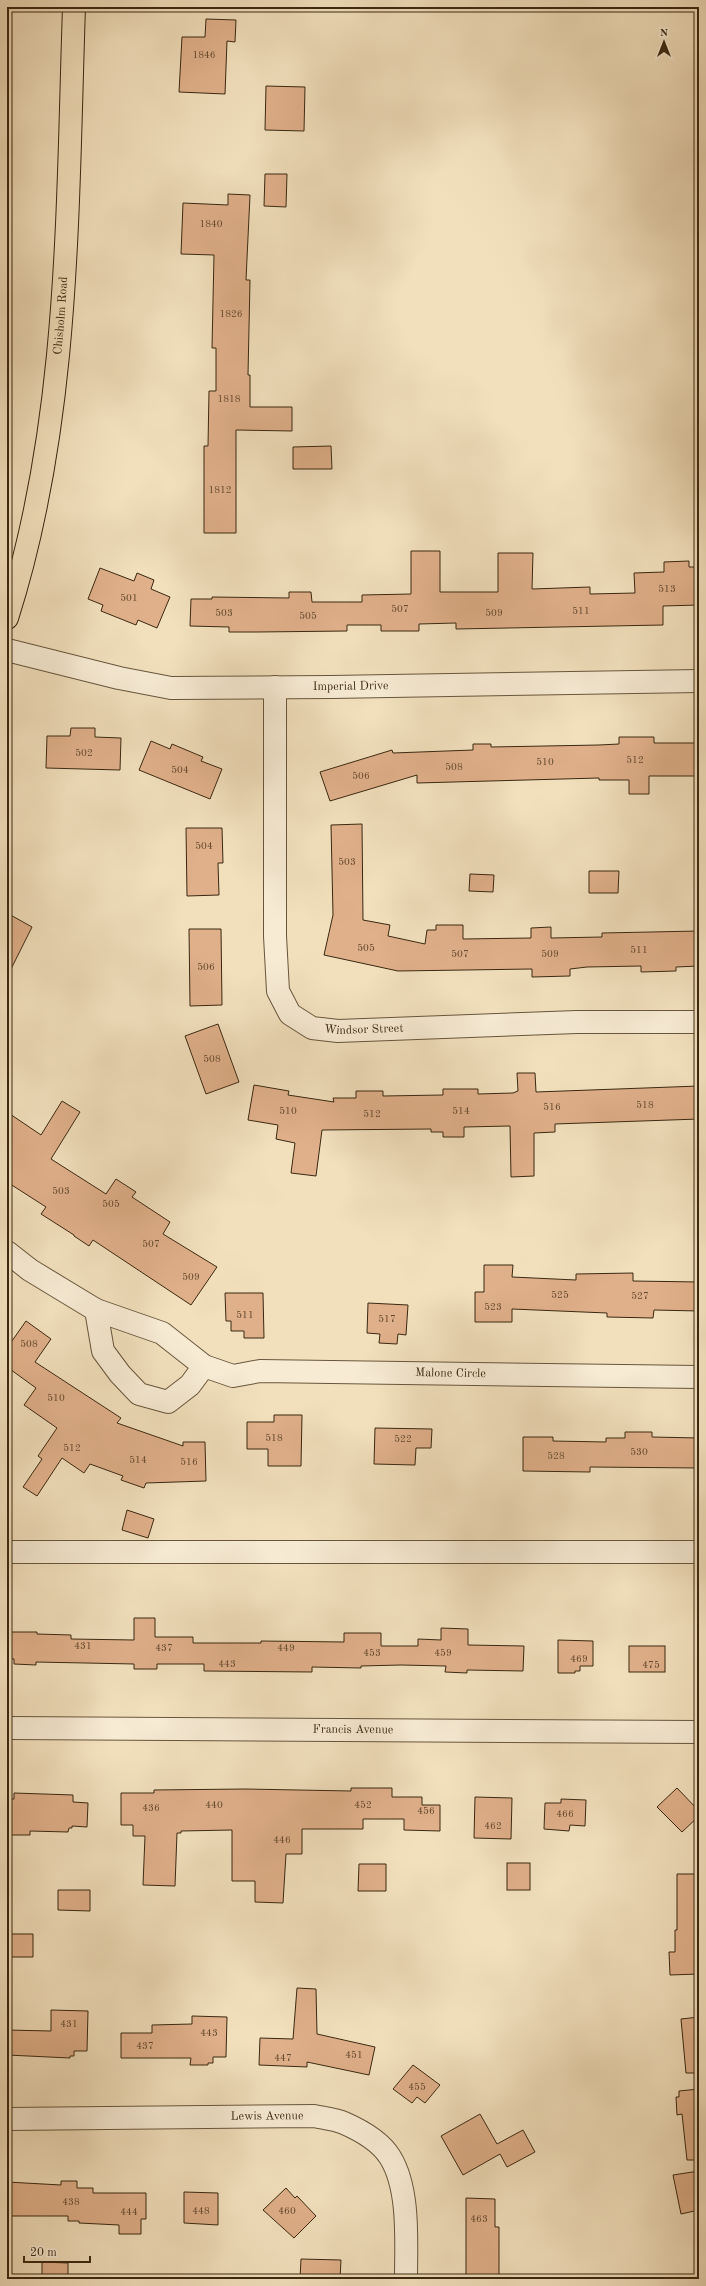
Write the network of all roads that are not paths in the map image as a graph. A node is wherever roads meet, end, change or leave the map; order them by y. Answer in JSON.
{"nodes":[{"id":1,"x":74,"y":7,"type":"edge"},
{"id":2,"x":7,"y":618,"type":"edge"},
{"id":3,"x":7,"y":650,"type":"edge"},
{"id":4,"x":699,"y":681,"type":"edge"},
{"id":5,"x":275,"y":687,"type":"junction"},
{"id":6,"x":699,"y":1022,"type":"edge"},
{"id":7,"x":7,"y":1252,"type":"edge"},
{"id":8,"x":96,"y":1310,"type":"junction"},
{"id":9,"x":204,"y":1366,"type":"junction"},
{"id":10,"x":699,"y":1377,"type":"edge"},
{"id":11,"x":7,"y":1552,"type":"edge"},
{"id":12,"x":699,"y":1552,"type":"edge"},
{"id":13,"x":7,"y":1728,"type":"edge"},
{"id":14,"x":699,"y":1732,"type":"edge"},
{"id":15,"x":7,"y":2119,"type":"edge"},
{"id":16,"x":406,"y":2279,"type":"edge"}],
"edges":[{"from":1,"to":2,"type":"main road","name":"Chisholm Road"},
{"from":3,"to":5,"type":"street","name":"Imperial Drive"},
{"from":4,"to":5,"type":"street","name":"Imperial Drive"},
{"from":5,"to":6,"type":"street","name":"Windsor Street"},
{"from":7,"to":8,"type":"street","name":"Malone Circle"},
{"from":8,"to":9,"type":"street","name":"Malone Circle"},
{"from":8,"to":9,"type":"street"},
{"from":9,"to":10,"type":"street","name":"Malone Circle"},
{"from":11,"to":12,"type":"street"},
{"from":13,"to":14,"type":"street","name":"Francis Avenue"},
{"from":15,"to":16,"type":"street","name":"Lewis Avenue"}]}
